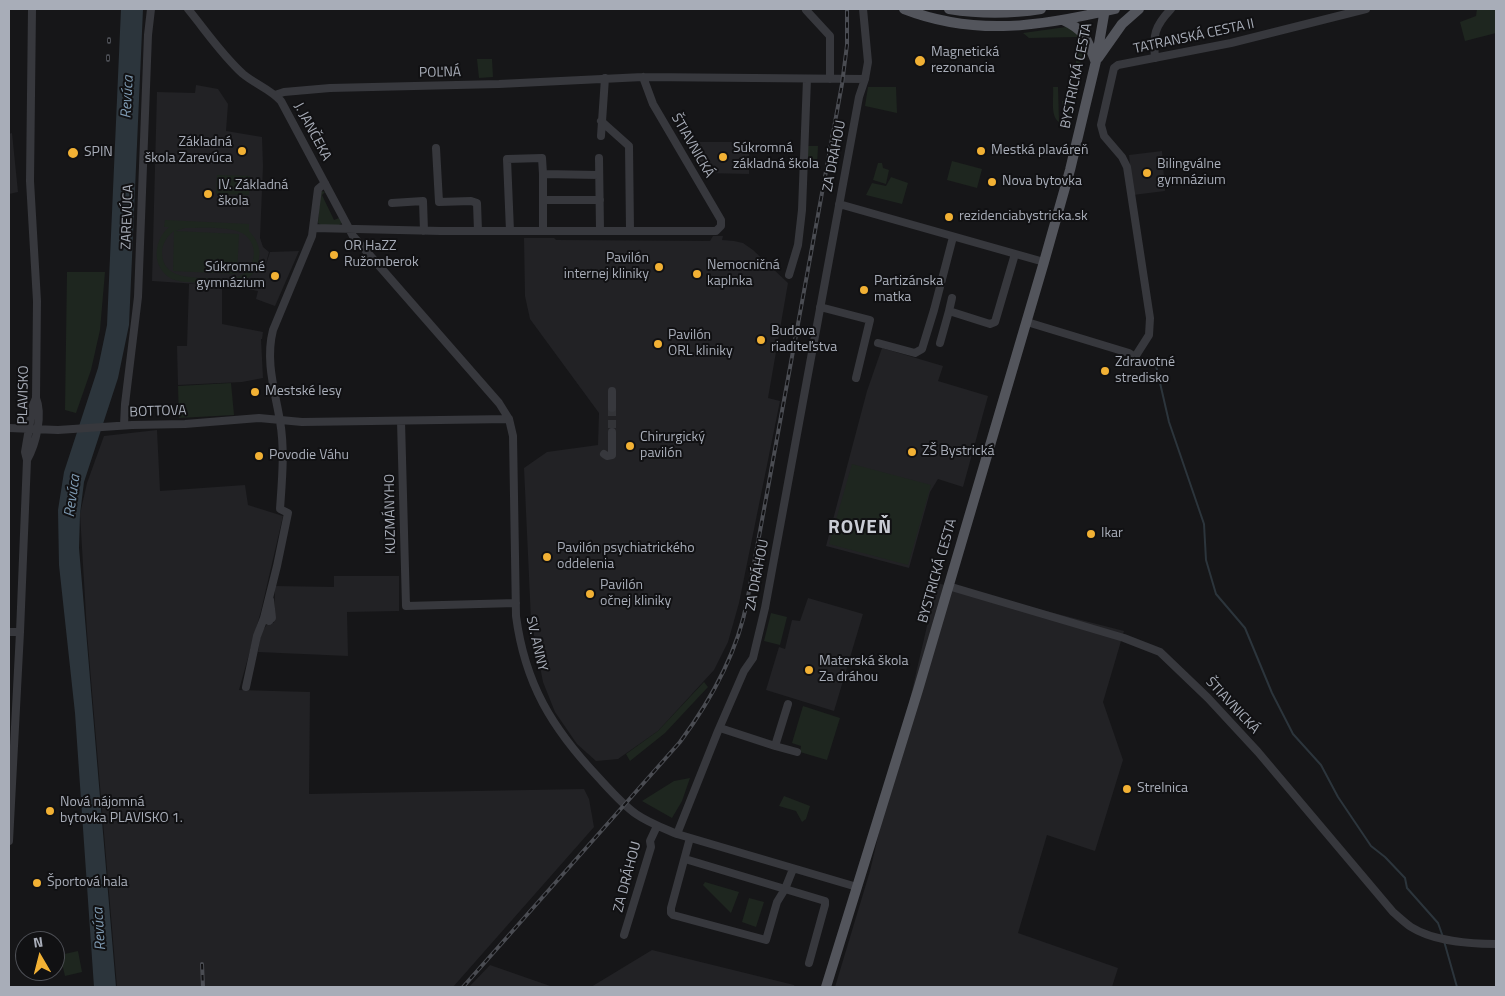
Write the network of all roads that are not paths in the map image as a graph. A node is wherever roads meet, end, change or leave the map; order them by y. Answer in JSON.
{"nodes":[{"id":1,"x":32,"y":9,"type":"edge"},
{"id":2,"x":151,"y":9,"type":"edge"},
{"id":3,"x":188,"y":9,"type":"edge"},
{"id":4,"x":863,"y":9,"type":"edge"},
{"id":5,"x":904,"y":9,"type":"edge"},
{"id":6,"x":949,"y":9,"type":"edge"},
{"id":7,"x":1042,"y":9,"type":"edge"},
{"id":8,"x":1139,"y":9,"type":"edge"},
{"id":9,"x":1171,"y":9,"type":"edge"},
{"id":10,"x":1366,"y":9,"type":"edge"},
{"id":11,"x":806,"y":10,"type":"edge"},
{"id":12,"x":1108,"y":10,"type":"edge"},
{"id":13,"x":1063,"y":20,"type":"junction"},
{"id":14,"x":1155,"y":58,"type":"junction"},
{"id":15,"x":1096,"y":61,"type":"junction"},
{"id":16,"x":643,"y":77,"type":"junction"},
{"id":17,"x":605,"y":78,"type":"junction"},
{"id":18,"x":807,"y":79,"type":"junction"},
{"id":19,"x":865,"y":79,"type":"junction"},
{"id":20,"x":830,"y":80,"type":"junction"},
{"id":21,"x":276,"y":95,"type":"junction"},
{"id":22,"x":601,"y":121,"type":"junction"},
{"id":23,"x":601,"y":136,"type":"dead end"},
{"id":24,"x":436,"y":148,"type":"dead end"},
{"id":25,"x":599,"y":158,"type":"dead end"},
{"id":26,"x":543,"y":174,"type":"junction"},
{"id":27,"x":599,"y":174,"type":"junction"},
{"id":28,"x":325,"y":182,"type":"junction"},
{"id":29,"x":543,"y":200,"type":"junction"},
{"id":30,"x":600,"y":200,"type":"junction"},
{"id":31,"x":392,"y":203,"type":"dead end"},
{"id":32,"x":839,"y":204,"type":"junction"},
{"id":33,"x":314,"y":228,"type":"junction"},
{"id":34,"x":349,"y":229,"type":"junction"},
{"id":35,"x":543,"y":230,"type":"junction"},
{"id":36,"x":600,"y":230,"type":"junction"},
{"id":37,"x":630,"y":230,"type":"junction"},
{"id":38,"x":424,"y":231,"type":"junction"},
{"id":39,"x":478,"y":231,"type":"junction"},
{"id":40,"x":510,"y":231,"type":"junction"},
{"id":41,"x":953,"y":237,"type":"junction"},
{"id":42,"x":1016,"y":254,"type":"junction"},
{"id":43,"x":1044,"y":262,"type":"junction"},
{"id":44,"x":789,"y":275,"type":"dead end"},
{"id":45,"x":952,"y":298,"type":"dead end"},
{"id":46,"x":820,"y":307,"type":"junction"},
{"id":47,"x":949,"y":311,"type":"junction"},
{"id":48,"x":1027,"y":322,"type":"junction"},
{"id":49,"x":880,"y":343,"type":"dead end"},
{"id":50,"x":940,"y":343,"type":"dead end"},
{"id":51,"x":856,"y":378,"type":"dead end"},
{"id":52,"x":612,"y":392,"type":"dead end"},
{"id":53,"x":612,"y":408,"type":"tunnel mouth"},
{"id":54,"x":509,"y":419,"type":"junction"},
{"id":55,"x":280,"y":420,"type":"junction"},
{"id":56,"x":401,"y":421,"type":"junction"},
{"id":57,"x":124,"y":425,"type":"junction"},
{"id":58,"x":9,"y":428,"type":"edge"},
{"id":59,"x":33,"y":429,"type":"junction"},
{"id":60,"x":612,"y":432,"type":"tunnel mouth"},
{"id":61,"x":604,"y":454,"type":"dead end"},
{"id":62,"x":948,"y":586,"type":"junction"},
{"id":63,"x":516,"y":603,"type":"junction"},
{"id":64,"x":9,"y":632,"type":"edge"},
{"id":65,"x":20,"y":632,"type":"junction"},
{"id":66,"x":246,"y":687,"type":"dead end"},
{"id":67,"x":788,"y":704,"type":"dead end"},
{"id":68,"x":720,"y":728,"type":"junction"},
{"id":69,"x":775,"y":746,"type":"junction"},
{"id":70,"x":797,"y":752,"type":"dead end"},
{"id":71,"x":657,"y":826,"type":"junction"},
{"id":72,"x":677,"y":834,"type":"junction"},
{"id":73,"x":690,"y":838,"type":"junction"},
{"id":74,"x":9,"y":841,"type":"edge"},
{"id":75,"x":685,"y":859,"type":"junction"},
{"id":76,"x":793,"y":869,"type":"junction"},
{"id":77,"x":857,"y":887,"type":"junction"},
{"id":78,"x":785,"y":890,"type":"junction"},
{"id":79,"x":624,"y":935,"type":"dead end"},
{"id":80,"x":1496,"y":944,"type":"edge"},
{"id":81,"x":809,"y":963,"type":"dead end"},
{"id":82,"x":826,"y":987,"type":"edge"}],
"edges":[{"from":1,"to":59,"type":"street","name":"PLAVISKO"},
{"from":2,"to":57,"type":"street","name":"ZAREVÚCA"},
{"from":3,"to":21,"type":"street"},
{"from":4,"to":19,"type":"street","name":"ZA DRÁHOU"},
{"from":5,"to":13,"type":"main road"},
{"from":6,"to":7,"type":"main road"},
{"from":8,"to":15,"type":"main road"},
{"from":9,"to":14,"type":"street"},
{"from":10,"to":14,"type":"street","name":"TATRANSKÁ CESTA II"},
{"from":11,"to":20,"type":"street"},
{"from":12,"to":13,"type":"main road"},
{"from":12,"to":15,"type":"main road","name":"BYSTRICKÁ CESTA"},
{"from":13,"to":15,"type":"main road"},
{"from":14,"to":48,"type":"street","name":"TATRANSKÁ CESTA II"},
{"from":15,"to":43,"type":"main road","name":"BYSTRICKÁ CESTA"},
{"from":16,"to":17,"type":"street","name":"POĽNÁ"},
{"from":16,"to":18,"type":"street","name":"POĽNÁ"},
{"from":16,"to":37,"type":"street","name":"ŠTIAVNICKÁ"},
{"from":17,"to":21,"type":"street","name":"POĽNÁ"},
{"from":17,"to":22,"type":"street"},
{"from":18,"to":20,"type":"street","name":"POĽNÁ"},
{"from":18,"to":44,"type":"street"},
{"from":19,"to":20,"type":"street","name":"POĽNÁ"},
{"from":19,"to":32,"type":"street","name":"ZA DRÁHOU"},
{"from":21,"to":28,"type":"street","name":"J. JANČEKA"},
{"from":22,"to":23,"type":"street"},
{"from":22,"to":37,"type":"street"},
{"from":24,"to":39,"type":"street"},
{"from":25,"to":27,"type":"street"},
{"from":26,"to":27,"type":"street"},
{"from":26,"to":29,"type":"street"},
{"from":26,"to":40,"type":"street"},
{"from":27,"to":30,"type":"street"},
{"from":28,"to":33,"type":"street"},
{"from":28,"to":34,"type":"street","name":"J. JANČEKA"},
{"from":29,"to":30,"type":"street"},
{"from":29,"to":35,"type":"street"},
{"from":30,"to":36,"type":"street"},
{"from":31,"to":38,"type":"street"},
{"from":32,"to":41,"type":"street"},
{"from":32,"to":46,"type":"street","name":"ZA DRÁHOU"},
{"from":33,"to":34,"type":"street"},
{"from":33,"to":55,"type":"street"},
{"from":34,"to":38,"type":"street"},
{"from":34,"to":54,"type":"street","name":"J. JANČEKA"},
{"from":35,"to":36,"type":"street"},
{"from":35,"to":40,"type":"street"},
{"from":36,"to":37,"type":"street"},
{"from":38,"to":39,"type":"street"},
{"from":39,"to":40,"type":"street"},
{"from":41,"to":42,"type":"street"},
{"from":41,"to":49,"type":"street"},
{"from":42,"to":43,"type":"street"},
{"from":42,"to":47,"type":"street"},
{"from":43,"to":48,"type":"main road","name":"BYSTRICKÁ CESTA"},
{"from":45,"to":47,"type":"street"},
{"from":46,"to":51,"type":"street"},
{"from":46,"to":68,"type":"street","name":"ZA DRÁHOU"},
{"from":47,"to":50,"type":"street"},
{"from":48,"to":62,"type":"main road","name":"BYSTRICKÁ CESTA"},
{"from":52,"to":53,"type":"street"},
{"from":54,"to":56,"type":"street","name":"BOTTOVA"},
{"from":54,"to":63,"type":"street","name":"SV. ANNY"},
{"from":55,"to":56,"type":"street","name":"BOTTOVA"},
{"from":55,"to":57,"type":"street","name":"BOTTOVA"},
{"from":55,"to":66,"type":"street"},
{"from":56,"to":63,"type":"street","name":"KUZMÁNYHO"},
{"from":57,"to":59,"type":"street","name":"BOTTOVA"},
{"from":58,"to":59,"type":"street","name":"BOTTOVA"},
{"from":59,"to":65,"type":"street","name":"PLAVISKO"},
{"from":60,"to":61,"type":"street"},
{"from":62,"to":77,"type":"main road","name":"BYSTRICKÁ CESTA"},
{"from":62,"to":80,"type":"street","name":"ŠTIAVNICKÁ"},
{"from":63,"to":71,"type":"street","name":"SV. ANNY"},
{"from":64,"to":65,"type":"street"},
{"from":65,"to":74,"type":"street"},
{"from":67,"to":69,"type":"street"},
{"from":68,"to":69,"type":"street"},
{"from":68,"to":72,"type":"street","name":"ZA DRÁHOU"},
{"from":69,"to":70,"type":"street"},
{"from":71,"to":72,"type":"street"},
{"from":71,"to":79,"type":"street","name":"ZA DRÁHOU"},
{"from":72,"to":73,"type":"street"},
{"from":73,"to":75,"type":"street"},
{"from":73,"to":76,"type":"street"},
{"from":75,"to":78,"type":"street"},
{"from":75,"to":78,"type":"street"},
{"from":76,"to":77,"type":"street"},
{"from":76,"to":78,"type":"street"},
{"from":77,"to":82,"type":"main road","name":"BYSTRICKÁ CESTA"},
{"from":78,"to":81,"type":"street"}]}
